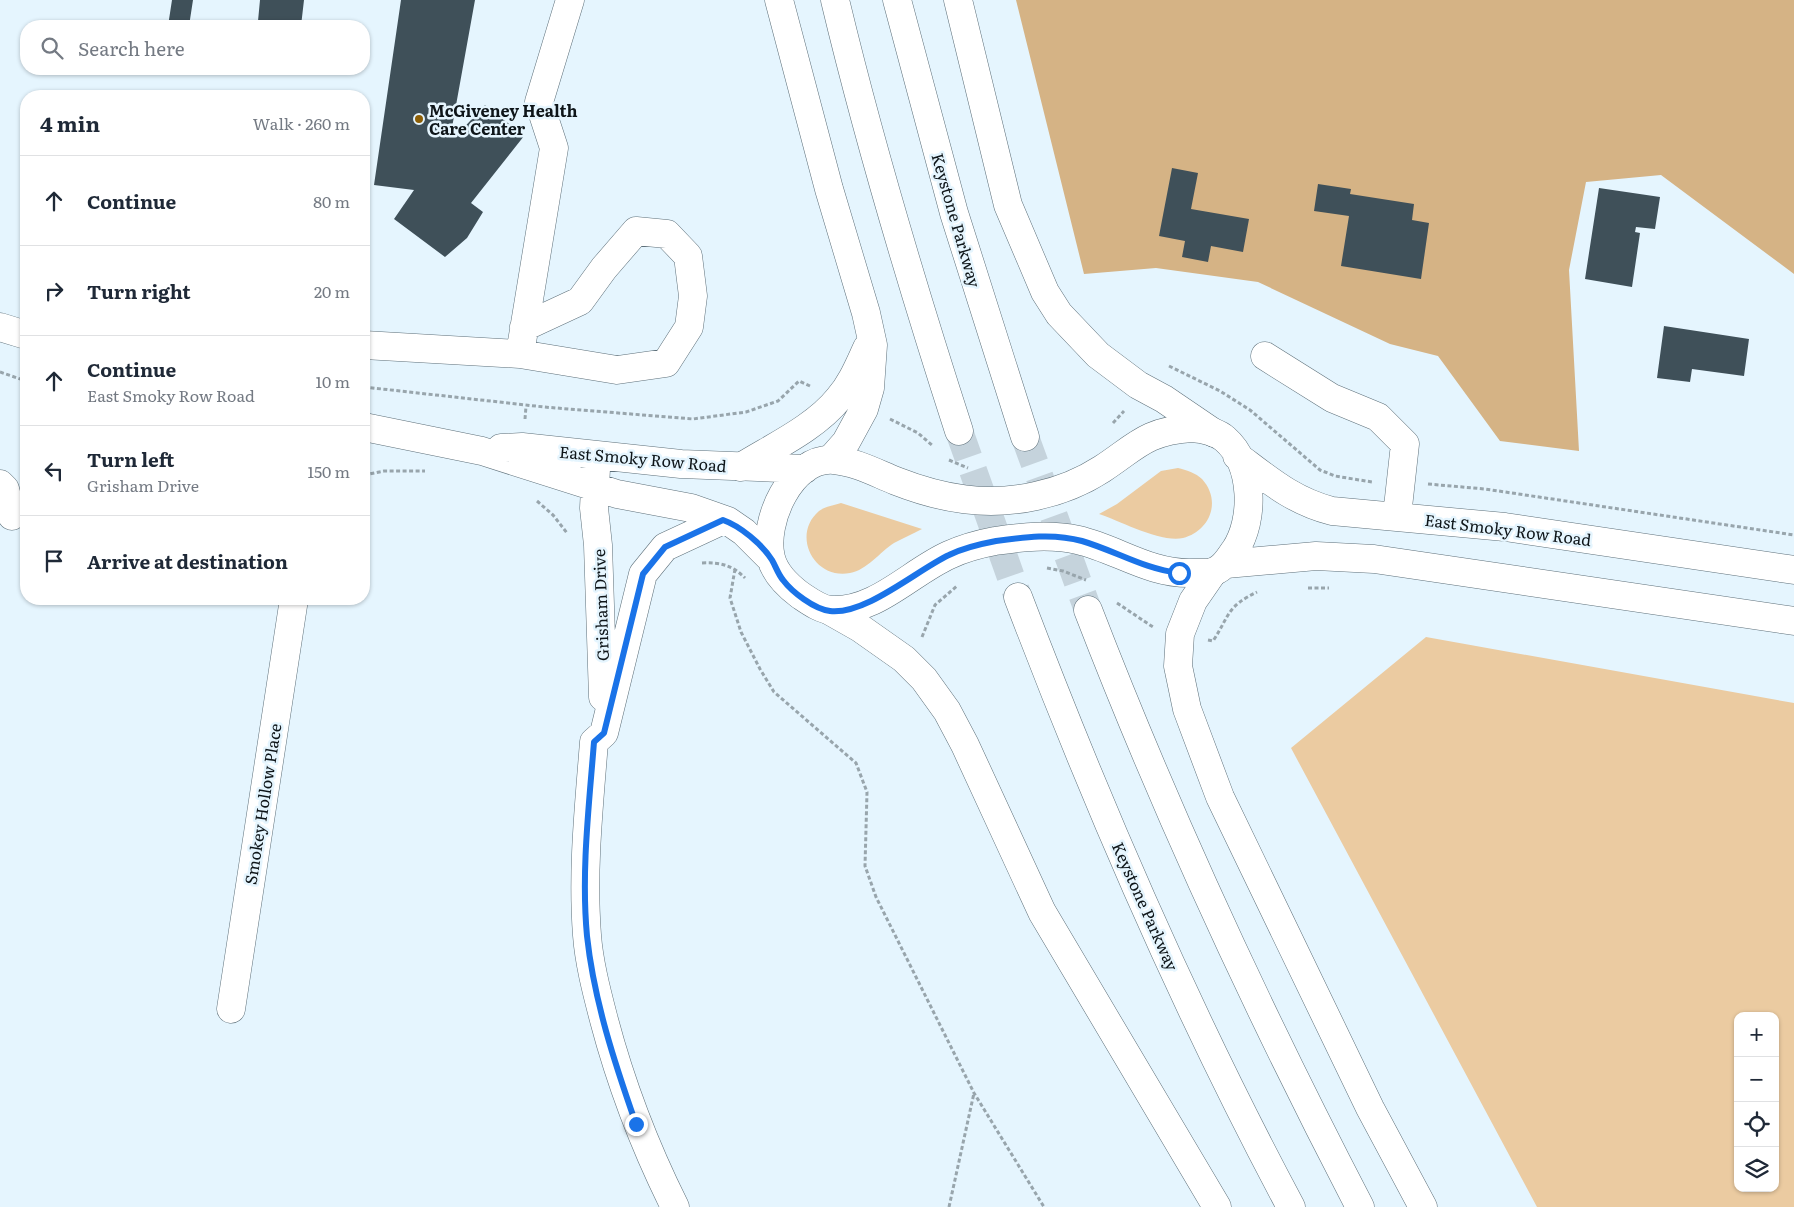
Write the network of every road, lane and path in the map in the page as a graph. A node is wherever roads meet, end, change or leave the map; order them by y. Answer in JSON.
{"nodes":[{"id":1,"x":570,"y":0,"type":"edge"},
{"id":2,"x":779,"y":0,"type":"edge"},
{"id":3,"x":835,"y":0,"type":"edge"},
{"id":4,"x":896,"y":0,"type":"edge"},
{"id":5,"x":958,"y":0,"type":"edge"},
{"id":6,"x":0,"y":327,"type":"edge"},
{"id":7,"x":524,"y":327,"type":"junction"},
{"id":8,"x":20,"y":333,"type":"edge"},
{"id":9,"x":872,"y":337,"type":"junction"},
{"id":10,"x":370,"y":344,"type":"edge"},
{"id":11,"x":520,"y":354,"type":"junction"},
{"id":12,"x":1265,"y":356,"type":"dead end"},
{"id":13,"x":1163,"y":363,"type":"dead end"},
{"id":14,"x":0,"y":372,"type":"edge"},
{"id":15,"x":20,"y":379,"type":"edge"},
{"id":16,"x":799,"y":381,"type":"dead end"},
{"id":17,"x":370,"y":388,"type":"edge"},
{"id":18,"x":370,"y":428,"type":"edge"},
{"id":19,"x":959,"y":431,"type":"tunnel mouth"},
{"id":20,"x":1214,"y":433,"type":"junction"},
{"id":21,"x":1025,"y":437,"type":"tunnel mouth"},
{"id":22,"x":482,"y":451,"type":"junction"},
{"id":23,"x":597,"y":454,"type":"junction"},
{"id":24,"x":1237,"y":456,"type":"junction"},
{"id":25,"x":831,"y":460,"type":"junction"},
{"id":26,"x":742,"y":467,"type":"junction"},
{"id":27,"x":805,"y":470,"type":"junction"},
{"id":28,"x":428,"y":471,"type":"dead end"},
{"id":29,"x":370,"y":474,"type":"edge"},
{"id":30,"x":1402,"y":483,"type":"junction"},
{"id":31,"x":0,"y":484,"type":"edge"},
{"id":32,"x":594,"y":497,"type":"junction"},
{"id":33,"x":533,"y":500,"type":"dead end"},
{"id":34,"x":12,"y":516,"type":"dead end"},
{"id":35,"x":1397,"y":516,"type":"junction"},
{"id":36,"x":723,"y":520,"type":"junction"},
{"id":37,"x":1794,"y":535,"type":"edge"},
{"id":38,"x":569,"y":536,"type":"dead end"},
{"id":39,"x":771,"y":559,"type":"junction"},
{"id":40,"x":736,"y":568,"type":"dead end"},
{"id":41,"x":1219,"y":568,"type":"junction"},
{"id":42,"x":1794,"y":570,"type":"edge"},
{"id":43,"x":1299,"y":588,"type":"dead end"},
{"id":44,"x":1316,"y":588,"type":"dead end"},
{"id":45,"x":1266,"y":591,"type":"dead end"},
{"id":46,"x":1018,"y":597,"type":"tunnel mouth"},
{"id":47,"x":293,"y":605,"type":"edge"},
{"id":48,"x":1088,"y":610,"type":"tunnel mouth"},
{"id":49,"x":830,"y":611,"type":"junction"},
{"id":50,"x":1794,"y":621,"type":"edge"},
{"id":51,"x":1213,"y":641,"type":"dead end"},
{"id":52,"x":604,"y":733,"type":"junction"},
{"id":53,"x":231,"y":1009,"type":"dead end"},
{"id":54,"x":974,"y":1093,"type":"junction"},
{"id":55,"x":675,"y":1207,"type":"edge"},
{"id":56,"x":949,"y":1207,"type":"edge"},
{"id":57,"x":1044,"y":1207,"type":"edge"},
{"id":58,"x":1217,"y":1207,"type":"edge"},
{"id":59,"x":1291,"y":1207,"type":"edge"},
{"id":60,"x":1360,"y":1207,"type":"edge"},
{"id":61,"x":1423,"y":1207,"type":"edge"}],
"edges":[{"from":1,"to":7,"type":"main road"},
{"from":2,"to":9,"type":"main road"},
{"from":3,"to":19,"type":"main road"},
{"from":4,"to":21,"type":"main road","name":"Keystone Parkway"},
{"from":5,"to":20,"type":"main road"},
{"from":6,"to":8,"type":"main road"},
{"from":7,"to":11,"type":"main road"},
{"from":7,"to":11,"type":"main road"},
{"from":9,"to":25,"type":"main road"},
{"from":9,"to":26,"type":"main road"},
{"from":10,"to":11,"type":"main road"},
{"from":12,"to":30,"type":"main road"},
{"from":13,"to":30,"type":"path"},
{"from":14,"to":15,"type":"path"},
{"from":16,"to":17,"type":"path"},
{"from":18,"to":22,"type":"main road","name":"East Smoky Row Road"},
{"from":20,"to":24,"type":"main road"},
{"from":20,"to":25,"type":"main road"},
{"from":22,"to":23,"type":"main road","name":"East Smoky Row Road"},
{"from":22,"to":32,"type":"main road","name":"East Smoky Row Road"},
{"from":23,"to":26,"type":"main road","name":"East Smoky Row Road"},
{"from":23,"to":32,"type":"main road","name":"Grisham Drive"},
{"from":24,"to":35,"type":"main road","name":"East Smoky Row Road"},
{"from":24,"to":41,"type":"main road"},
{"from":25,"to":27,"type":"main road"},
{"from":26,"to":27,"type":"main road","name":"East Smoky Row Road"},
{"from":27,"to":39,"type":"main road"},
{"from":28,"to":29,"type":"path"},
{"from":30,"to":35,"type":"main road"},
{"from":30,"to":37,"type":"path"},
{"from":31,"to":34,"type":"main road"},
{"from":32,"to":36,"type":"main road","name":"East Smoky Row Road"},
{"from":32,"to":52,"type":"main road","name":"Grisham Drive"},
{"from":33,"to":38,"type":"path"},
{"from":35,"to":42,"type":"main road","name":"East Smoky Row Road"},
{"from":36,"to":39,"type":"main road","name":"East Smoky Row Road"},
{"from":36,"to":52,"type":"main road","name":"Grisham Drive"},
{"from":39,"to":49,"type":"main road"},
{"from":40,"to":54,"type":"path"},
{"from":41,"to":49,"type":"main road"},
{"from":41,"to":50,"type":"main road"},
{"from":41,"to":61,"type":"main road"},
{"from":43,"to":44,"type":"path"},
{"from":45,"to":51,"type":"path"},
{"from":46,"to":59,"type":"main road","name":"Keystone Parkway"},
{"from":47,"to":53,"type":"main road","name":"Smokey Hollow Place"},
{"from":48,"to":60,"type":"main road"},
{"from":49,"to":58,"type":"main road"},
{"from":52,"to":55,"type":"main road","name":"Grisham Drive"},
{"from":54,"to":56,"type":"path"},
{"from":54,"to":57,"type":"path"}]}
